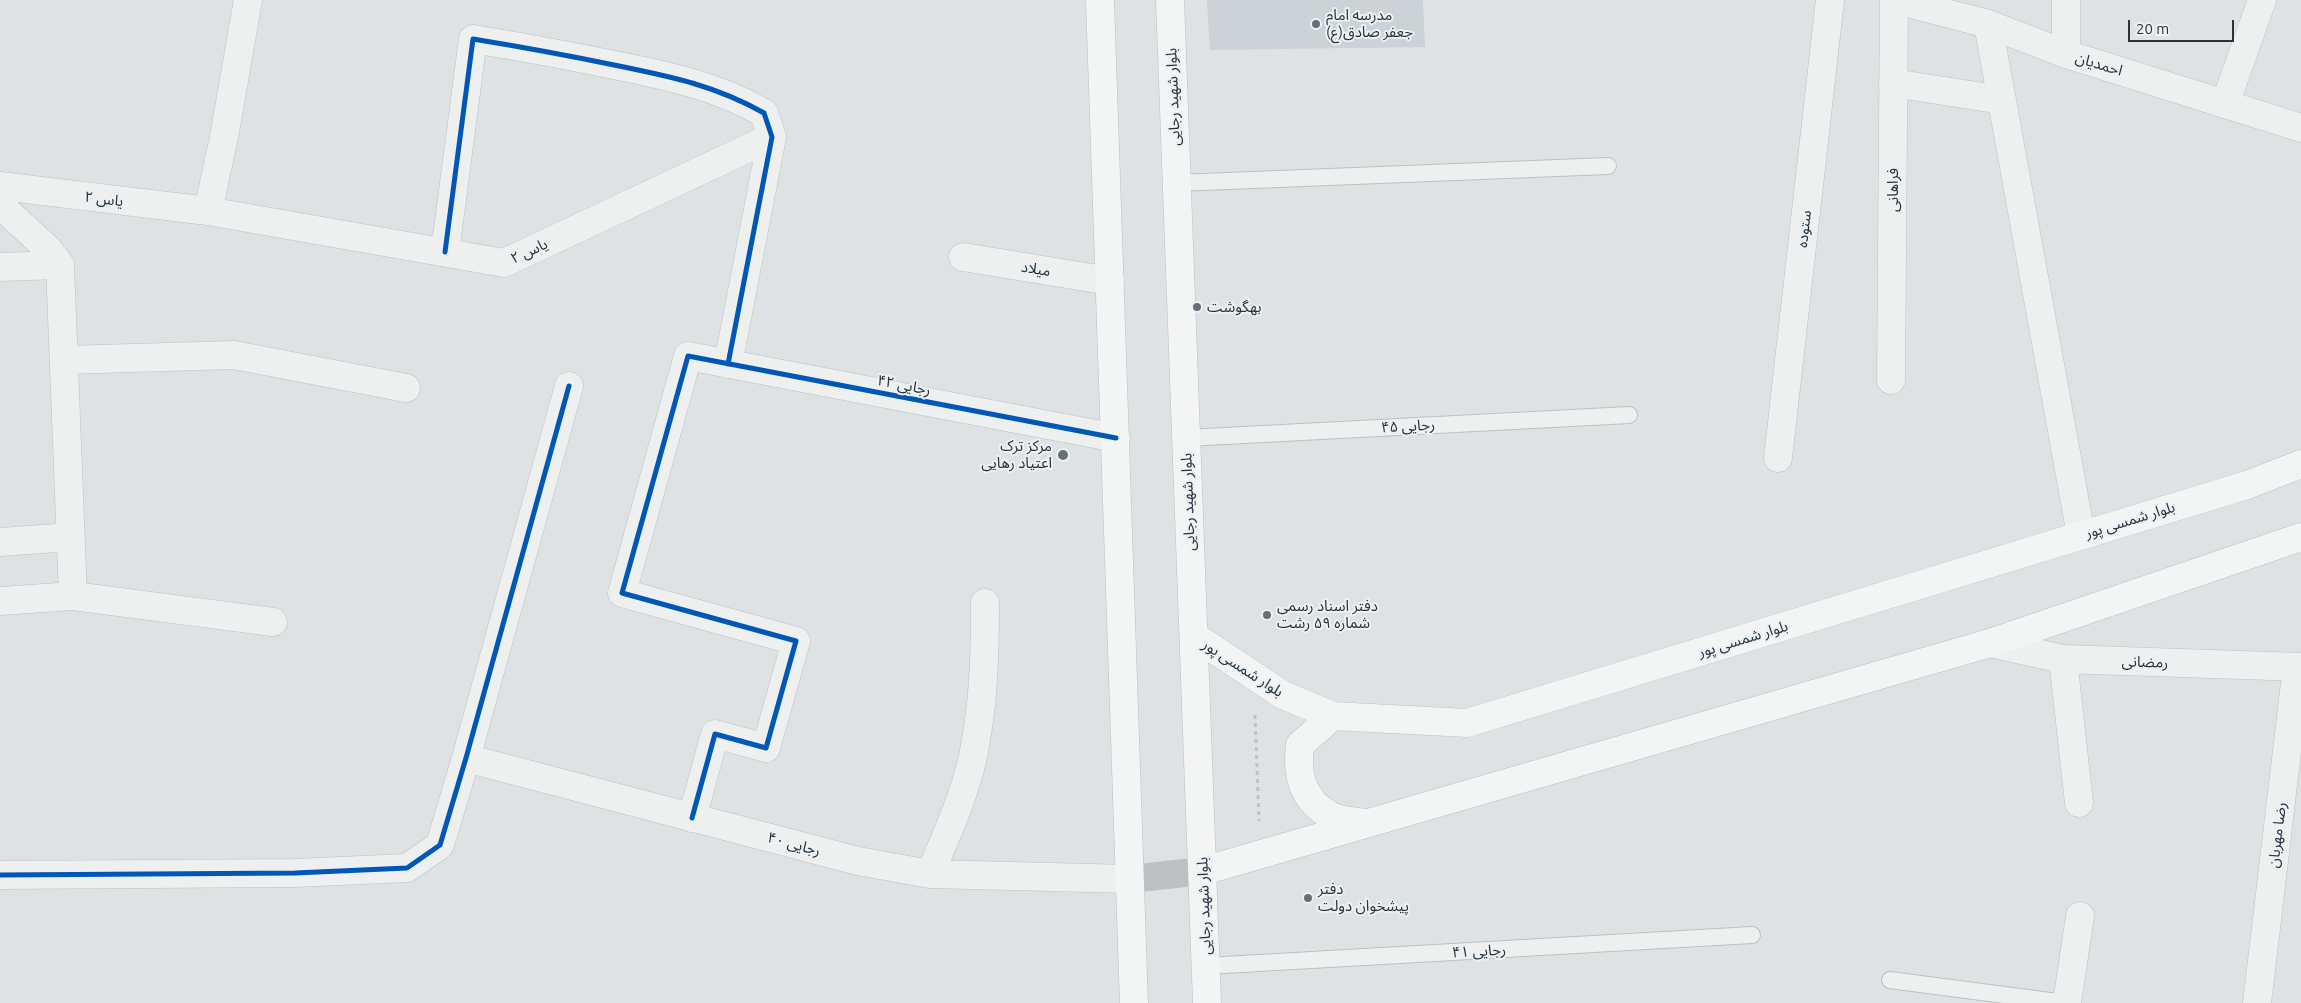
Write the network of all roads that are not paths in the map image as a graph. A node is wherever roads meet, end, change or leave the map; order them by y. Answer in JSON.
{"nodes":[{"id":1,"x":248,"y":0,"type":"edge"},
{"id":2,"x":1100,"y":0,"type":"edge"},
{"id":3,"x":1170,"y":0,"type":"edge"},
{"id":4,"x":1830,"y":0,"type":"edge"},
{"id":5,"x":1895,"y":0,"type":"edge"},
{"id":6,"x":2066,"y":0,"type":"edge"},
{"id":7,"x":2262,"y":0,"type":"edge"},
{"id":8,"x":1988,"y":24,"type":"junction"},
{"id":9,"x":2066,"y":54,"type":"junction"},
{"id":10,"x":1894,"y":83,"type":"junction"},
{"id":11,"x":2002,"y":100,"type":"junction"},
{"id":12,"x":2225,"y":104,"type":"junction"},
{"id":13,"x":2301,"y":128,"type":"edge"},
{"id":14,"x":772,"y":137,"type":"junction"},
{"id":15,"x":1608,"y":166,"type":"dead end"},
{"id":16,"x":1177,"y":183,"type":"junction"},
{"id":17,"x":0,"y":186,"type":"edge"},
{"id":18,"x":0,"y":205,"type":"edge"},
{"id":19,"x":208,"y":210,"type":"junction"},
{"id":20,"x":445,"y":252,"type":"junction"},
{"id":21,"x":963,"y":257,"type":"dead end"},
{"id":22,"x":60,"y":265,"type":"junction"},
{"id":23,"x":0,"y":267,"type":"edge"},
{"id":24,"x":1110,"y":281,"type":"junction"},
{"id":25,"x":64,"y":360,"type":"junction"},
{"id":26,"x":728,"y":364,"type":"junction"},
{"id":27,"x":1891,"y":380,"type":"dead end"},
{"id":28,"x":569,"y":386,"type":"dead end"},
{"id":29,"x":406,"y":388,"type":"dead end"},
{"id":30,"x":1629,"y":415,"type":"dead end"},
{"id":31,"x":1116,"y":438,"type":"junction"},
{"id":32,"x":1186,"y":438,"type":"junction"},
{"id":33,"x":1778,"y":458,"type":"dead end"},
{"id":34,"x":2301,"y":464,"type":"edge"},
{"id":35,"x":2081,"y":535,"type":"junction"},
{"id":36,"x":71,"y":537,"type":"junction"},
{"id":37,"x":2301,"y":537,"type":"edge"},
{"id":38,"x":0,"y":542,"type":"edge"},
{"id":39,"x":73,"y":596,"type":"junction"},
{"id":40,"x":0,"y":601,"type":"edge"},
{"id":41,"x":985,"y":603,"type":"dead end"},
{"id":42,"x":273,"y":622,"type":"dead end"},
{"id":43,"x":1194,"y":636,"type":"junction"},
{"id":44,"x":1990,"y":643,"type":"junction"},
{"id":45,"x":2063,"y":659,"type":"junction"},
{"id":46,"x":2299,"y":667,"type":"edge"},
{"id":47,"x":1333,"y":716,"type":"junction"},
{"id":48,"x":466,"y":758,"type":"junction"},
{"id":49,"x":2079,"y":803,"type":"dead end"},
{"id":50,"x":692,"y":818,"type":"junction"},
{"id":51,"x":1366,"y":823,"type":"junction"},
{"id":52,"x":1202,"y":871,"type":"junction"},
{"id":53,"x":930,"y":874,"type":"junction"},
{"id":54,"x":0,"y":875,"type":"edge"},
{"id":55,"x":1130,"y":879,"type":"junction"},
{"id":56,"x":2080,"y":916,"type":"dead end"},
{"id":57,"x":1752,"y":936,"type":"dead end"},
{"id":58,"x":1206,"y":966,"type":"junction"},
{"id":59,"x":1890,"y":980,"type":"dead end"},
{"id":60,"x":1134,"y":1003,"type":"edge"},
{"id":61,"x":1207,"y":1003,"type":"edge"},
{"id":62,"x":2066,"y":1003,"type":"edge"},
{"id":63,"x":2257,"y":1003,"type":"edge"}],
"edges":[{"from":1,"to":19,"type":"street"},
{"from":2,"to":24,"type":"main road"},
{"from":3,"to":16,"type":"main road","name":"بلوار شهید رجایی"},
{"from":4,"to":33,"type":"street","name":"ستوده"},
{"from":5,"to":8,"type":"street","name":"احمدیان"},
{"from":5,"to":10,"type":"street","name":"فراهانی"},
{"from":6,"to":9,"type":"street"},
{"from":7,"to":12,"type":"street"},
{"from":8,"to":9,"type":"street","name":"احمدیان"},
{"from":8,"to":11,"type":"street"},
{"from":9,"to":12,"type":"street","name":"احمدیان"},
{"from":10,"to":11,"type":"street"},
{"from":10,"to":27,"type":"street","name":"فراهانی"},
{"from":11,"to":35,"type":"street"},
{"from":12,"to":13,"type":"street","name":"احمدیان"},
{"from":14,"to":20,"type":"street","name":"یاس ۲"},
{"from":14,"to":20,"type":"street"},
{"from":14,"to":26,"type":"street"},
{"from":15,"to":16,"type":"lane"},
{"from":16,"to":32,"type":"main road","name":"بلوار شهید رجایی"},
{"from":17,"to":19,"type":"street","name":"یاس ۲"},
{"from":18,"to":22,"type":"street"},
{"from":19,"to":20,"type":"street","name":"یاس ۲"},
{"from":21,"to":24,"type":"street","name":"میلاد"},
{"from":22,"to":23,"type":"street"},
{"from":22,"to":25,"type":"street"},
{"from":24,"to":31,"type":"main road"},
{"from":25,"to":29,"type":"street"},
{"from":25,"to":36,"type":"street"},
{"from":26,"to":31,"type":"street","name":"رجایی ۴۲"},
{"from":26,"to":50,"type":"street","name":"رجایی ۴۲"},
{"from":28,"to":48,"type":"street"},
{"from":30,"to":32,"type":"lane","name":"رجایی ۴۵"},
{"from":31,"to":55,"type":"main road"},
{"from":32,"to":43,"type":"main road","name":"بلوار شهید رجایی"},
{"from":34,"to":35,"type":"main road","name":"بلوار شمسی پور"},
{"from":35,"to":47,"type":"main road","name":"بلوار شمسی پور"},
{"from":36,"to":38,"type":"street"},
{"from":36,"to":39,"type":"street"},
{"from":37,"to":44,"type":"main road"},
{"from":39,"to":40,"type":"street"},
{"from":39,"to":42,"type":"street"},
{"from":41,"to":53,"type":"street"},
{"from":43,"to":47,"type":"main road","name":"بلوار شمسی پور"},
{"from":43,"to":52,"type":"main road","name":"بلوار شهید رجایی"},
{"from":44,"to":45,"type":"street","name":"رمضانی"},
{"from":44,"to":51,"type":"main road"},
{"from":45,"to":46,"type":"street","name":"رمضانی"},
{"from":45,"to":49,"type":"street"},
{"from":46,"to":63,"type":"street","name":"رضا مهربان"},
{"from":47,"to":51,"type":"main road"},
{"from":48,"to":50,"type":"street","name":"رجایی ۴۰"},
{"from":48,"to":54,"type":"street"},
{"from":50,"to":53,"type":"street","name":"رجایی ۴۰"},
{"from":51,"to":52,"type":"main road"},
{"from":52,"to":55,"type":"main road"},
{"from":52,"to":58,"type":"main road","name":"بلوار شهید رجایی"},
{"from":53,"to":55,"type":"street","name":"رجایی ۴۰"},
{"from":55,"to":60,"type":"main road"},
{"from":56,"to":62,"type":"street"},
{"from":57,"to":58,"type":"lane","name":"رجایی ۴۱"},
{"from":58,"to":61,"type":"main road","name":"بلوار شهید رجایی"},
{"from":59,"to":62,"type":"lane"}]}
